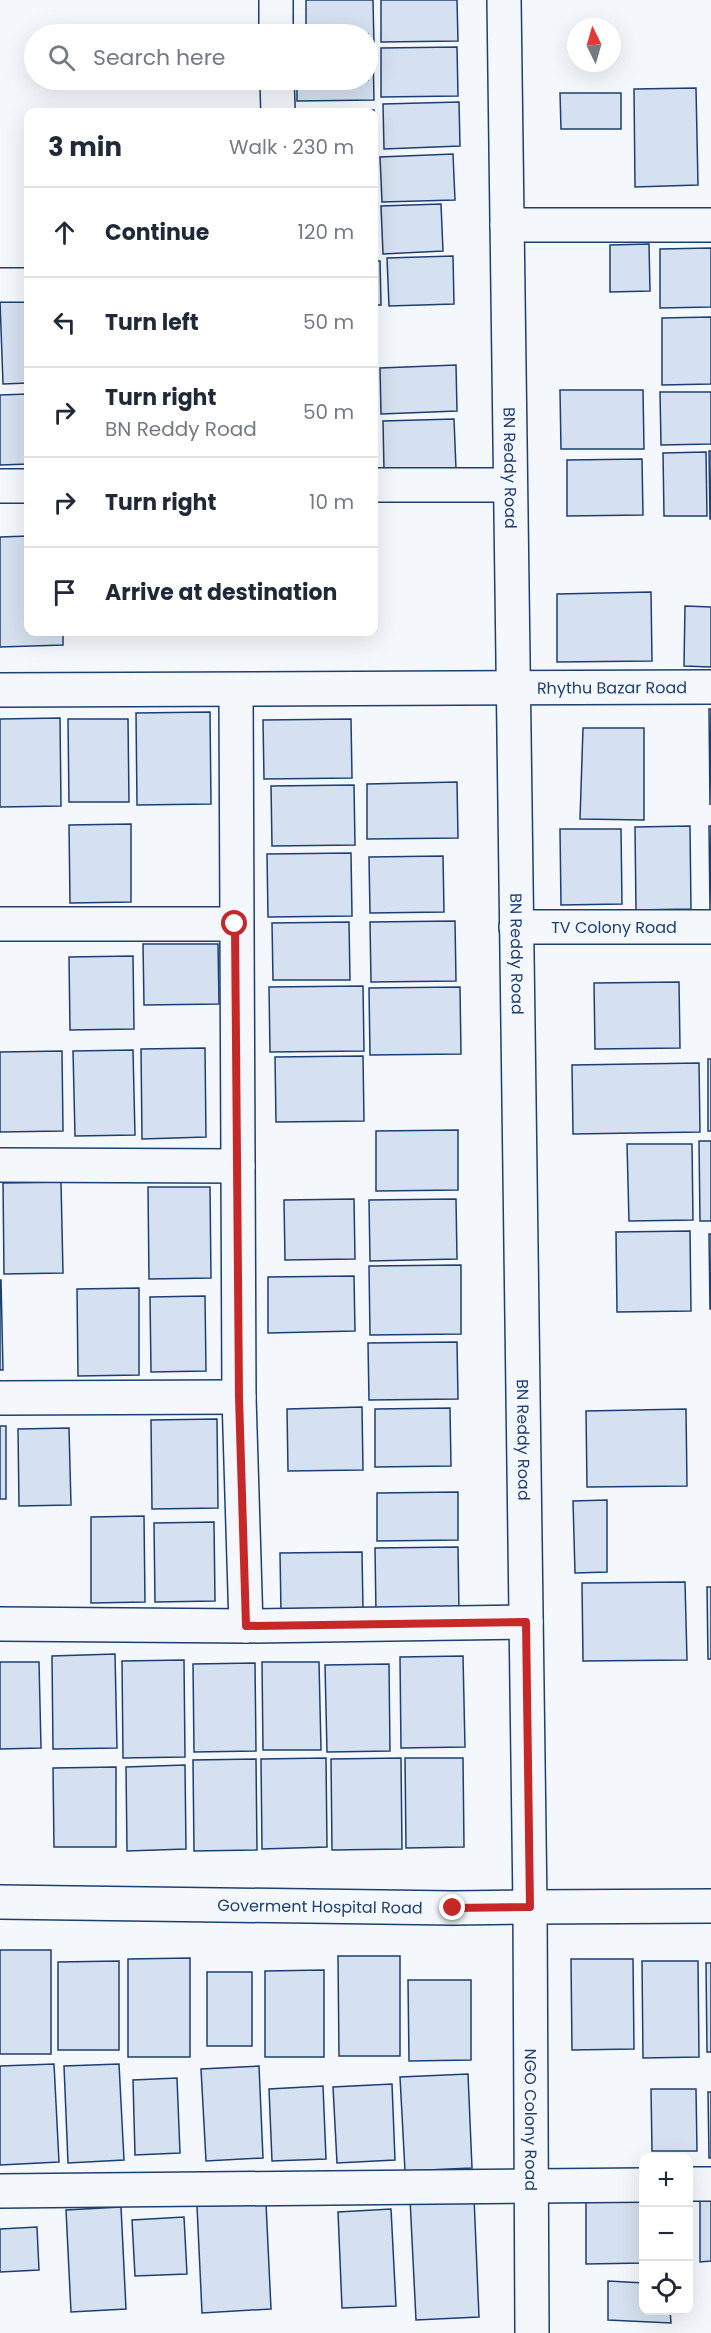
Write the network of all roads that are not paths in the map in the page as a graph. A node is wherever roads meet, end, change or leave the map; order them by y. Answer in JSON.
{"nodes":[{"id":1,"x":276,"y":0,"type":"edge"},
{"id":2,"x":504,"y":0,"type":"edge"},
{"id":3,"x":276,"y":24,"type":"edge"},
{"id":4,"x":277,"y":90,"type":"edge"},
{"id":5,"x":278,"y":108,"type":"edge"},
{"id":6,"x":507,"y":225,"type":"junction"},
{"id":7,"x":711,"y":225,"type":"edge"},
{"id":8,"x":0,"y":285,"type":"edge"},
{"id":9,"x":24,"y":285,"type":"edge"},
{"id":10,"x":378,"y":485,"type":"edge"},
{"id":11,"x":510,"y":485,"type":"junction"},
{"id":12,"x":0,"y":486,"type":"edge"},
{"id":13,"x":24,"y":486,"type":"edge"},
{"id":14,"x":711,"y":687,"type":"edge"},
{"id":15,"x":513,"y":688,"type":"junction"},
{"id":16,"x":0,"y":690,"type":"edge"},
{"id":17,"x":236,"y":691,"type":"junction"},
{"id":18,"x":0,"y":924,"type":"edge"},
{"id":19,"x":235,"y":924,"type":"junction"},
{"id":20,"x":516,"y":927,"type":"junction"},
{"id":21,"x":711,"y":927,"type":"edge"},
{"id":22,"x":0,"y":1165,"type":"edge"},
{"id":23,"x":238,"y":1166,"type":"junction"},
{"id":24,"x":239,"y":1397,"type":"junction"},
{"id":25,"x":0,"y":1398,"type":"edge"},
{"id":26,"x":526,"y":1622,"type":"junction"},
{"id":27,"x":0,"y":1624,"type":"edge"},
{"id":28,"x":246,"y":1626,"type":"junction"},
{"id":29,"x":0,"y":1902,"type":"edge"},
{"id":30,"x":711,"y":1905,"type":"edge"},
{"id":31,"x":530,"y":1907,"type":"junction"},
{"id":32,"x":693,"y":2184,"type":"edge"},
{"id":33,"x":711,"y":2184,"type":"edge"},
{"id":34,"x":639,"y":2185,"type":"edge"},
{"id":35,"x":531,"y":2187,"type":"junction"},
{"id":36,"x":0,"y":2191,"type":"edge"},
{"id":37,"x":532,"y":2333,"type":"edge"}],
"edges":[{"from":1,"to":3,"type":"street"},
{"from":2,"to":6,"type":"street","name":"BN Reddy Road"},
{"from":4,"to":5,"type":"street"},
{"from":6,"to":7,"type":"street"},
{"from":6,"to":11,"type":"street","name":"BN Reddy Road"},
{"from":8,"to":9,"type":"street"},
{"from":10,"to":11,"type":"street"},
{"from":11,"to":15,"type":"street","name":"BN Reddy Road"},
{"from":12,"to":13,"type":"street"},
{"from":14,"to":15,"type":"street","name":"Rhythu Bazar Road"},
{"from":15,"to":17,"type":"street","name":"Rhythu Bazar Road"},
{"from":15,"to":20,"type":"street","name":"BN Reddy Road"},
{"from":16,"to":17,"type":"street","name":"Rhythu Bazar Road"},
{"from":17,"to":19,"type":"street"},
{"from":18,"to":19,"type":"street"},
{"from":19,"to":23,"type":"street"},
{"from":20,"to":21,"type":"street","name":"TV Colony Road"},
{"from":20,"to":26,"type":"street","name":"BN Reddy Road"},
{"from":22,"to":23,"type":"street"},
{"from":23,"to":24,"type":"street"},
{"from":24,"to":25,"type":"street"},
{"from":24,"to":28,"type":"street"},
{"from":26,"to":28,"type":"street"},
{"from":26,"to":31,"type":"street","name":"BN Reddy Road"},
{"from":27,"to":28,"type":"street"},
{"from":29,"to":31,"type":"street","name":"Goverment Hospital Road"},
{"from":30,"to":31,"type":"street","name":"Goverment Hospital Road"},
{"from":31,"to":35,"type":"street","name":"NGO Colony Road"},
{"from":32,"to":33,"type":"street"},
{"from":34,"to":35,"type":"street"},
{"from":35,"to":36,"type":"street"},
{"from":35,"to":37,"type":"street","name":"NGO Colony Road"}]}
